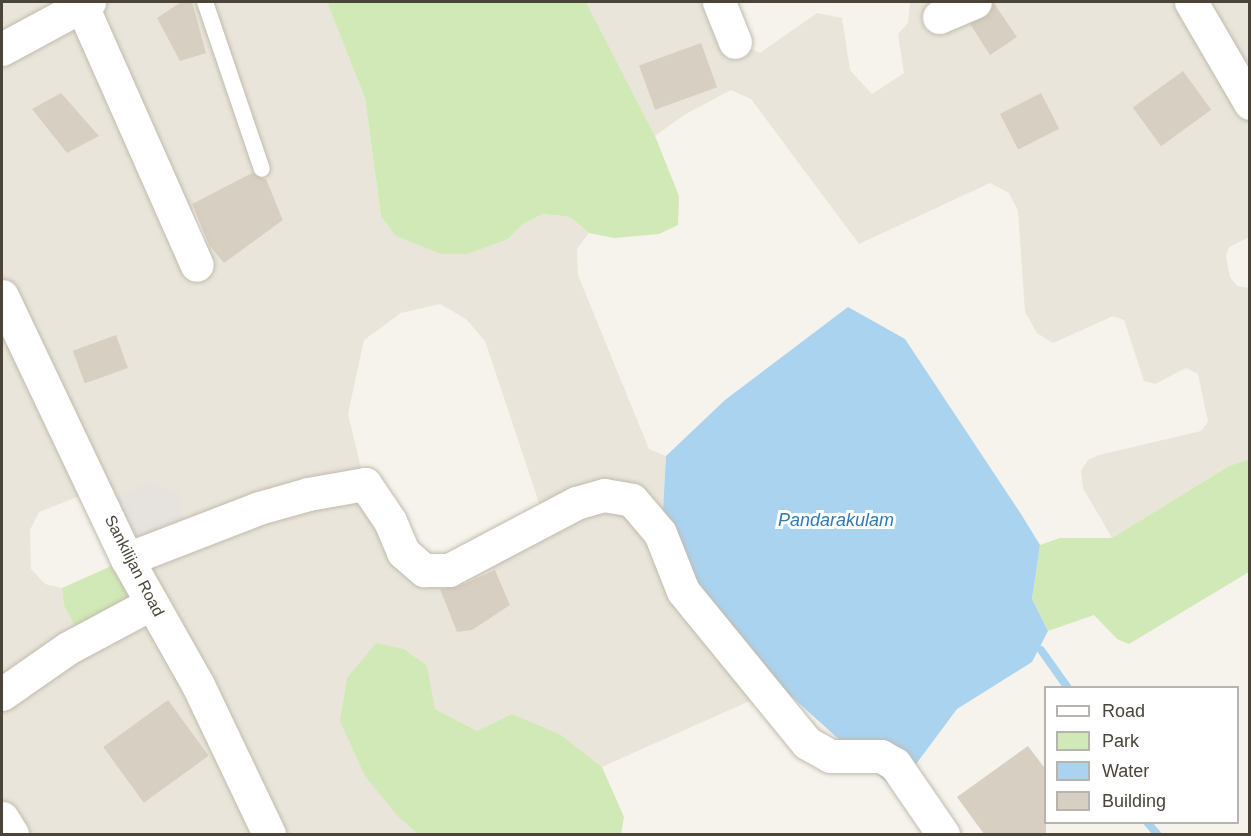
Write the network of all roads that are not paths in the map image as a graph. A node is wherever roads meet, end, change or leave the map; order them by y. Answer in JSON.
{"nodes":[{"id":1,"x":205,"y":2,"type":"edge"},
{"id":2,"x":719,"y":2,"type":"edge"},
{"id":3,"x":975,"y":2,"type":"edge"},
{"id":4,"x":1191,"y":2,"type":"edge"},
{"id":5,"x":86,"y":4,"type":"edge"},
{"id":6,"x":939,"y":17,"type":"dead end"},
{"id":7,"x":735,"y":42,"type":"dead end"},
{"id":8,"x":2,"y":49,"type":"edge"},
{"id":9,"x":1246,"y":89,"type":"edge"},
{"id":10,"x":262,"y":170,"type":"dead end"},
{"id":11,"x":197,"y":265,"type":"dead end"},
{"id":12,"x":2,"y":296,"type":"edge"},
{"id":13,"x":127,"y":559,"type":"junction"},
{"id":14,"x":152,"y":603,"type":"junction"},
{"id":15,"x":2,"y":694,"type":"edge"},
{"id":16,"x":2,"y":818,"type":"edge"},
{"id":17,"x":12,"y":834,"type":"edge"},
{"id":18,"x":269,"y":834,"type":"edge"},
{"id":19,"x":943,"y":834,"type":"edge"}],
"edges":[{"from":1,"to":10,"type":"lane"},
{"from":2,"to":7,"type":"street"},
{"from":3,"to":6,"type":"street"},
{"from":4,"to":9,"type":"street"},
{"from":5,"to":8,"type":"street"},
{"from":5,"to":11,"type":"street"},
{"from":12,"to":13,"type":"street","name":"Sankilijan Road"},
{"from":13,"to":14,"type":"street","name":"Sankilijan Road"},
{"from":13,"to":19,"type":"street"},
{"from":14,"to":15,"type":"street"},
{"from":14,"to":18,"type":"street","name":"Sankilijan Road"},
{"from":16,"to":17,"type":"street"}]}
